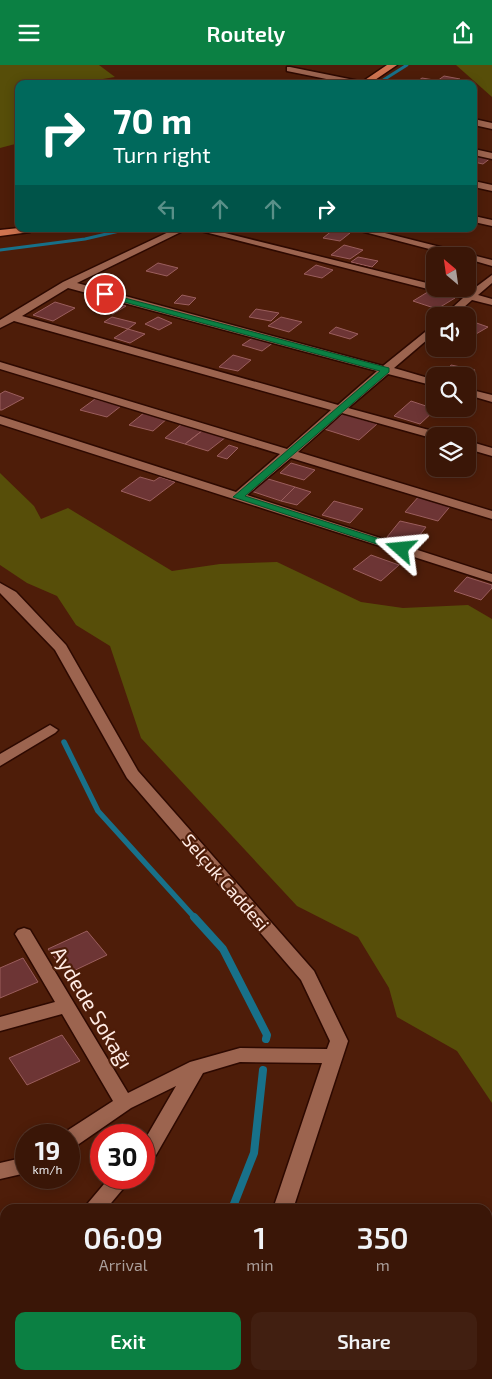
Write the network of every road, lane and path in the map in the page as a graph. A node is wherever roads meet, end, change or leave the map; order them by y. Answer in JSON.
{"nodes":[{"id":1,"x":393,"y":65,"type":"edge"},
{"id":2,"x":290,"y":69,"type":"dead end"},
{"id":3,"x":344,"y":80,"type":"edge"},
{"id":4,"x":369,"y":80,"type":"edge"},
{"id":5,"x":477,"y":123,"type":"edge"},
{"id":6,"x":492,"y":126,"type":"edge"},
{"id":7,"x":477,"y":153,"type":"edge"},
{"id":8,"x":492,"y":156,"type":"edge"},
{"id":9,"x":477,"y":185,"type":"edge"},
{"id":10,"x":492,"y":188,"type":"edge"},
{"id":11,"x":477,"y":220,"type":"edge"},
{"id":12,"x":492,"y":223,"type":"edge"},
{"id":13,"x":15,"y":231,"type":"edge"},
{"id":14,"x":176,"y":232,"type":"edge"},
{"id":15,"x":210,"y":232,"type":"edge"},
{"id":16,"x":370,"y":232,"type":"edge"},
{"id":17,"x":0,"y":233,"type":"edge"},
{"id":18,"x":431,"y":247,"type":"edge"},
{"id":19,"x":476,"y":259,"type":"edge"},
{"id":20,"x":492,"y":263,"type":"edge"},
{"id":21,"x":492,"y":278,"type":"edge"},
{"id":22,"x":67,"y":284,"type":"junction"},
{"id":23,"x":426,"y":285,"type":"edge"},
{"id":24,"x":476,"y":292,"type":"edge"},
{"id":25,"x":471,"y":297,"type":"joint"},
{"id":26,"x":492,"y":302,"type":"edge"},
{"id":27,"x":459,"y":307,"type":"edge"},
{"id":28,"x":12,"y":317,"type":"junction"},
{"id":29,"x":0,"y":325,"type":"edge"},
{"id":30,"x":426,"y":335,"type":"edge"},
{"id":31,"x":0,"y":365,"type":"edge"},
{"id":32,"x":386,"y":370,"type":"junction"},
{"id":33,"x":426,"y":381,"type":"edge"},
{"id":34,"x":476,"y":395,"type":"edge"},
{"id":35,"x":492,"y":399,"type":"edge"},
{"id":36,"x":341,"y":408,"type":"junction"},
{"id":37,"x":0,"y":420,"type":"edge"},
{"id":38,"x":426,"y":433,"type":"edge"},
{"id":39,"x":476,"y":448,"type":"edge"},
{"id":40,"x":289,"y":453,"type":"junction"},
{"id":41,"x":492,"y":453,"type":"edge"},
{"id":42,"x":238,"y":497,"type":"junction"},
{"id":43,"x":492,"y":515,"type":"edge"},
{"id":44,"x":492,"y":578,"type":"edge"},
{"id":45,"x":0,"y":587,"type":"edge"},
{"id":46,"x":50,"y":730,"type":"dead end"},
{"id":47,"x":0,"y":761,"type":"edge"},
{"id":48,"x":24,"y":934,"type":"dead end"},
{"id":49,"x":66,"y":1006,"type":"junction"},
{"id":50,"x":0,"y":1024,"type":"edge"},
{"id":51,"x":334,"y":1056,"type":"junction"},
{"id":52,"x":197,"y":1067,"type":"junction"},
{"id":53,"x":124,"y":1103,"type":"junction"},
{"id":54,"x":80,"y":1133,"type":"edge"},
{"id":55,"x":155,"y":1140,"type":"edge"},
{"id":56,"x":15,"y":1168,"type":"edge"},
{"id":57,"x":0,"y":1171,"type":"edge"},
{"id":58,"x":111,"y":1189,"type":"edge"},
{"id":59,"x":98,"y":1204,"type":"edge"},
{"id":60,"x":285,"y":1204,"type":"edge"}],
"edges":[{"from":1,"to":4,"type":"main road"},
{"from":2,"to":3,"type":"street"},
{"from":5,"to":6,"type":"street"},
{"from":7,"to":8,"type":"street"},
{"from":9,"to":10,"type":"street"},
{"from":11,"to":12,"type":"street"},
{"from":13,"to":17,"type":"main road"},
{"from":14,"to":22,"type":"street"},
{"from":15,"to":23,"type":"street"},
{"from":16,"to":18,"type":"street"},
{"from":19,"to":20,"type":"street"},
{"from":21,"to":24,"type":"street"},
{"from":22,"to":28,"type":"street"},
{"from":22,"to":32,"type":"street"},
{"from":25,"to":26,"type":"street"},
{"from":25,"to":27,"type":"street"},
{"from":28,"to":29,"type":"street"},
{"from":28,"to":36,"type":"street"},
{"from":30,"to":32,"type":"street"},
{"from":31,"to":40,"type":"street"},
{"from":32,"to":33,"type":"street"},
{"from":32,"to":36,"type":"street"},
{"from":34,"to":35,"type":"street"},
{"from":36,"to":38,"type":"street"},
{"from":36,"to":40,"type":"street"},
{"from":37,"to":42,"type":"street"},
{"from":39,"to":41,"type":"street"},
{"from":40,"to":42,"type":"street"},
{"from":40,"to":43,"type":"street"},
{"from":42,"to":44,"type":"street"},
{"from":45,"to":51,"type":"street","name":"Selçuk Caddesi"},
{"from":46,"to":47,"type":"street"},
{"from":48,"to":49,"type":"street","name":"Aydede Sokağı"},
{"from":49,"to":50,"type":"street"},
{"from":49,"to":53,"type":"street","name":"Aydede Sokağı"},
{"from":51,"to":52,"type":"street"},
{"from":51,"to":60,"type":"street","name":"Selçuk Caddesi"},
{"from":52,"to":53,"type":"street"},
{"from":52,"to":55,"type":"street"},
{"from":53,"to":54,"type":"street"},
{"from":56,"to":57,"type":"street"},
{"from":58,"to":59,"type":"street"}]}
